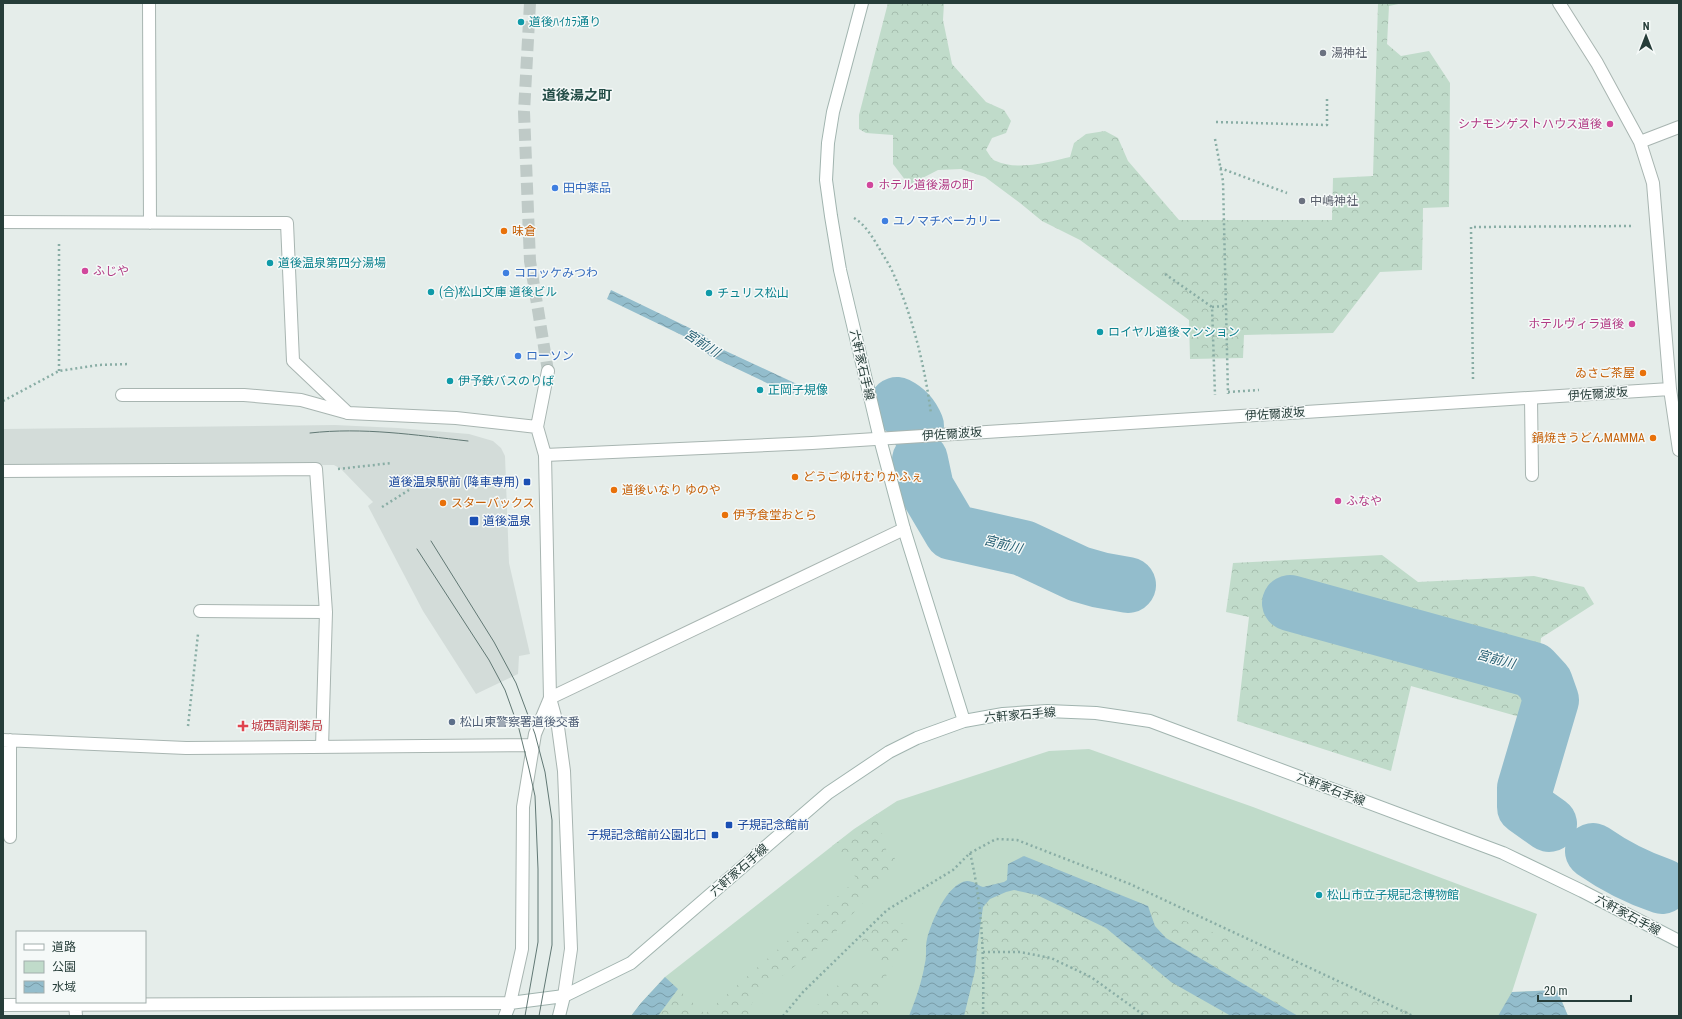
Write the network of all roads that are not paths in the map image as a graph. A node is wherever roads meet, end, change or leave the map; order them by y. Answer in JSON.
{"nodes":[{"id":1,"x":148,"y":3,"type":"edge"},
{"id":2,"x":862,"y":3,"type":"edge"},
{"id":3,"x":1559,"y":3,"type":"edge"},
{"id":4,"x":1679,"y":127,"type":"edge"},
{"id":5,"x":1640,"y":142,"type":"junction"},
{"id":6,"x":3,"y":222,"type":"edge"},
{"id":7,"x":150,"y":223,"type":"junction"},
{"id":8,"x":548,"y":372,"type":"tunnel mouth"},
{"id":9,"x":1670,"y":389,"type":"junction"},
{"id":10,"x":122,"y":395,"type":"dead end"},
{"id":11,"x":1532,"y":398,"type":"junction"},
{"id":12,"x":348,"y":413,"type":"junction"},
{"id":13,"x":537,"y":427,"type":"junction"},
{"id":14,"x":1678,"y":431,"type":"edge"},
{"id":15,"x":880,"y":438,"type":"junction"},
{"id":16,"x":1679,"y":450,"type":"edge"},
{"id":17,"x":545,"y":455,"type":"junction"},
{"id":18,"x":3,"y":471,"type":"edge"},
{"id":19,"x":1532,"y":475,"type":"dead end"},
{"id":20,"x":904,"y":529,"type":"junction"},
{"id":21,"x":200,"y":611,"type":"road end"},
{"id":22,"x":326,"y":612,"type":"junction"},
{"id":23,"x":550,"y":698,"type":"junction"},
{"id":24,"x":964,"y":721,"type":"junction"},
{"id":25,"x":6,"y":740,"type":"edge"},
{"id":26,"x":533,"y":745,"type":"junction"},
{"id":27,"x":322,"y":747,"type":"junction"},
{"id":28,"x":10,"y":837,"type":"dead end"},
{"id":29,"x":1679,"y":941,"type":"edge"},
{"id":30,"x":564,"y":996,"type":"junction"},
{"id":31,"x":510,"y":1002,"type":"junction"},
{"id":32,"x":75,"y":1004,"type":"junction"},
{"id":33,"x":3,"y":1005,"type":"edge"},
{"id":34,"x":76,"y":1016,"type":"edge"},
{"id":35,"x":505,"y":1016,"type":"edge"},
{"id":36,"x":559,"y":1016,"type":"edge"}],
"edges":[{"from":1,"to":7,"type":"street"},
{"from":2,"to":15,"type":"street","name":"六軒家石手線"},
{"from":3,"to":5,"type":"street"},
{"from":4,"to":5,"type":"street"},
{"from":5,"to":9,"type":"street"},
{"from":6,"to":7,"type":"street"},
{"from":7,"to":12,"type":"street"},
{"from":8,"to":13,"type":"street"},
{"from":9,"to":11,"type":"street","name":"伊佐爾波坂"},
{"from":9,"to":14,"type":"street"},
{"from":10,"to":12,"type":"street"},
{"from":11,"to":15,"type":"street","name":"伊佐爾波坂"},
{"from":11,"to":19,"type":"street"},
{"from":12,"to":13,"type":"street"},
{"from":13,"to":17,"type":"street"},
{"from":14,"to":16,"type":"street"},
{"from":15,"to":17,"type":"street","name":"伊佐爾波坂"},
{"from":15,"to":20,"type":"street","name":"六軒家石手線"},
{"from":17,"to":23,"type":"street"},
{"from":18,"to":22,"type":"street"},
{"from":20,"to":23,"type":"street"},
{"from":20,"to":24,"type":"street","name":"六軒家石手線"},
{"from":21,"to":22,"type":"street"},
{"from":22,"to":27,"type":"street"},
{"from":23,"to":26,"type":"street"},
{"from":23,"to":30,"type":"street"},
{"from":24,"to":29,"type":"street","name":"六軒家石手線"},
{"from":24,"to":30,"type":"street","name":"六軒家石手線"},
{"from":25,"to":27,"type":"street"},
{"from":25,"to":28,"type":"street"},
{"from":26,"to":27,"type":"street"},
{"from":26,"to":31,"type":"street"},
{"from":30,"to":31,"type":"street","name":"六軒家石手線"},
{"from":30,"to":36,"type":"street"},
{"from":31,"to":32,"type":"street","name":"六軒家石手線"},
{"from":31,"to":35,"type":"street"},
{"from":32,"to":33,"type":"street","name":"六軒家石手線"},
{"from":32,"to":34,"type":"street"}]}
